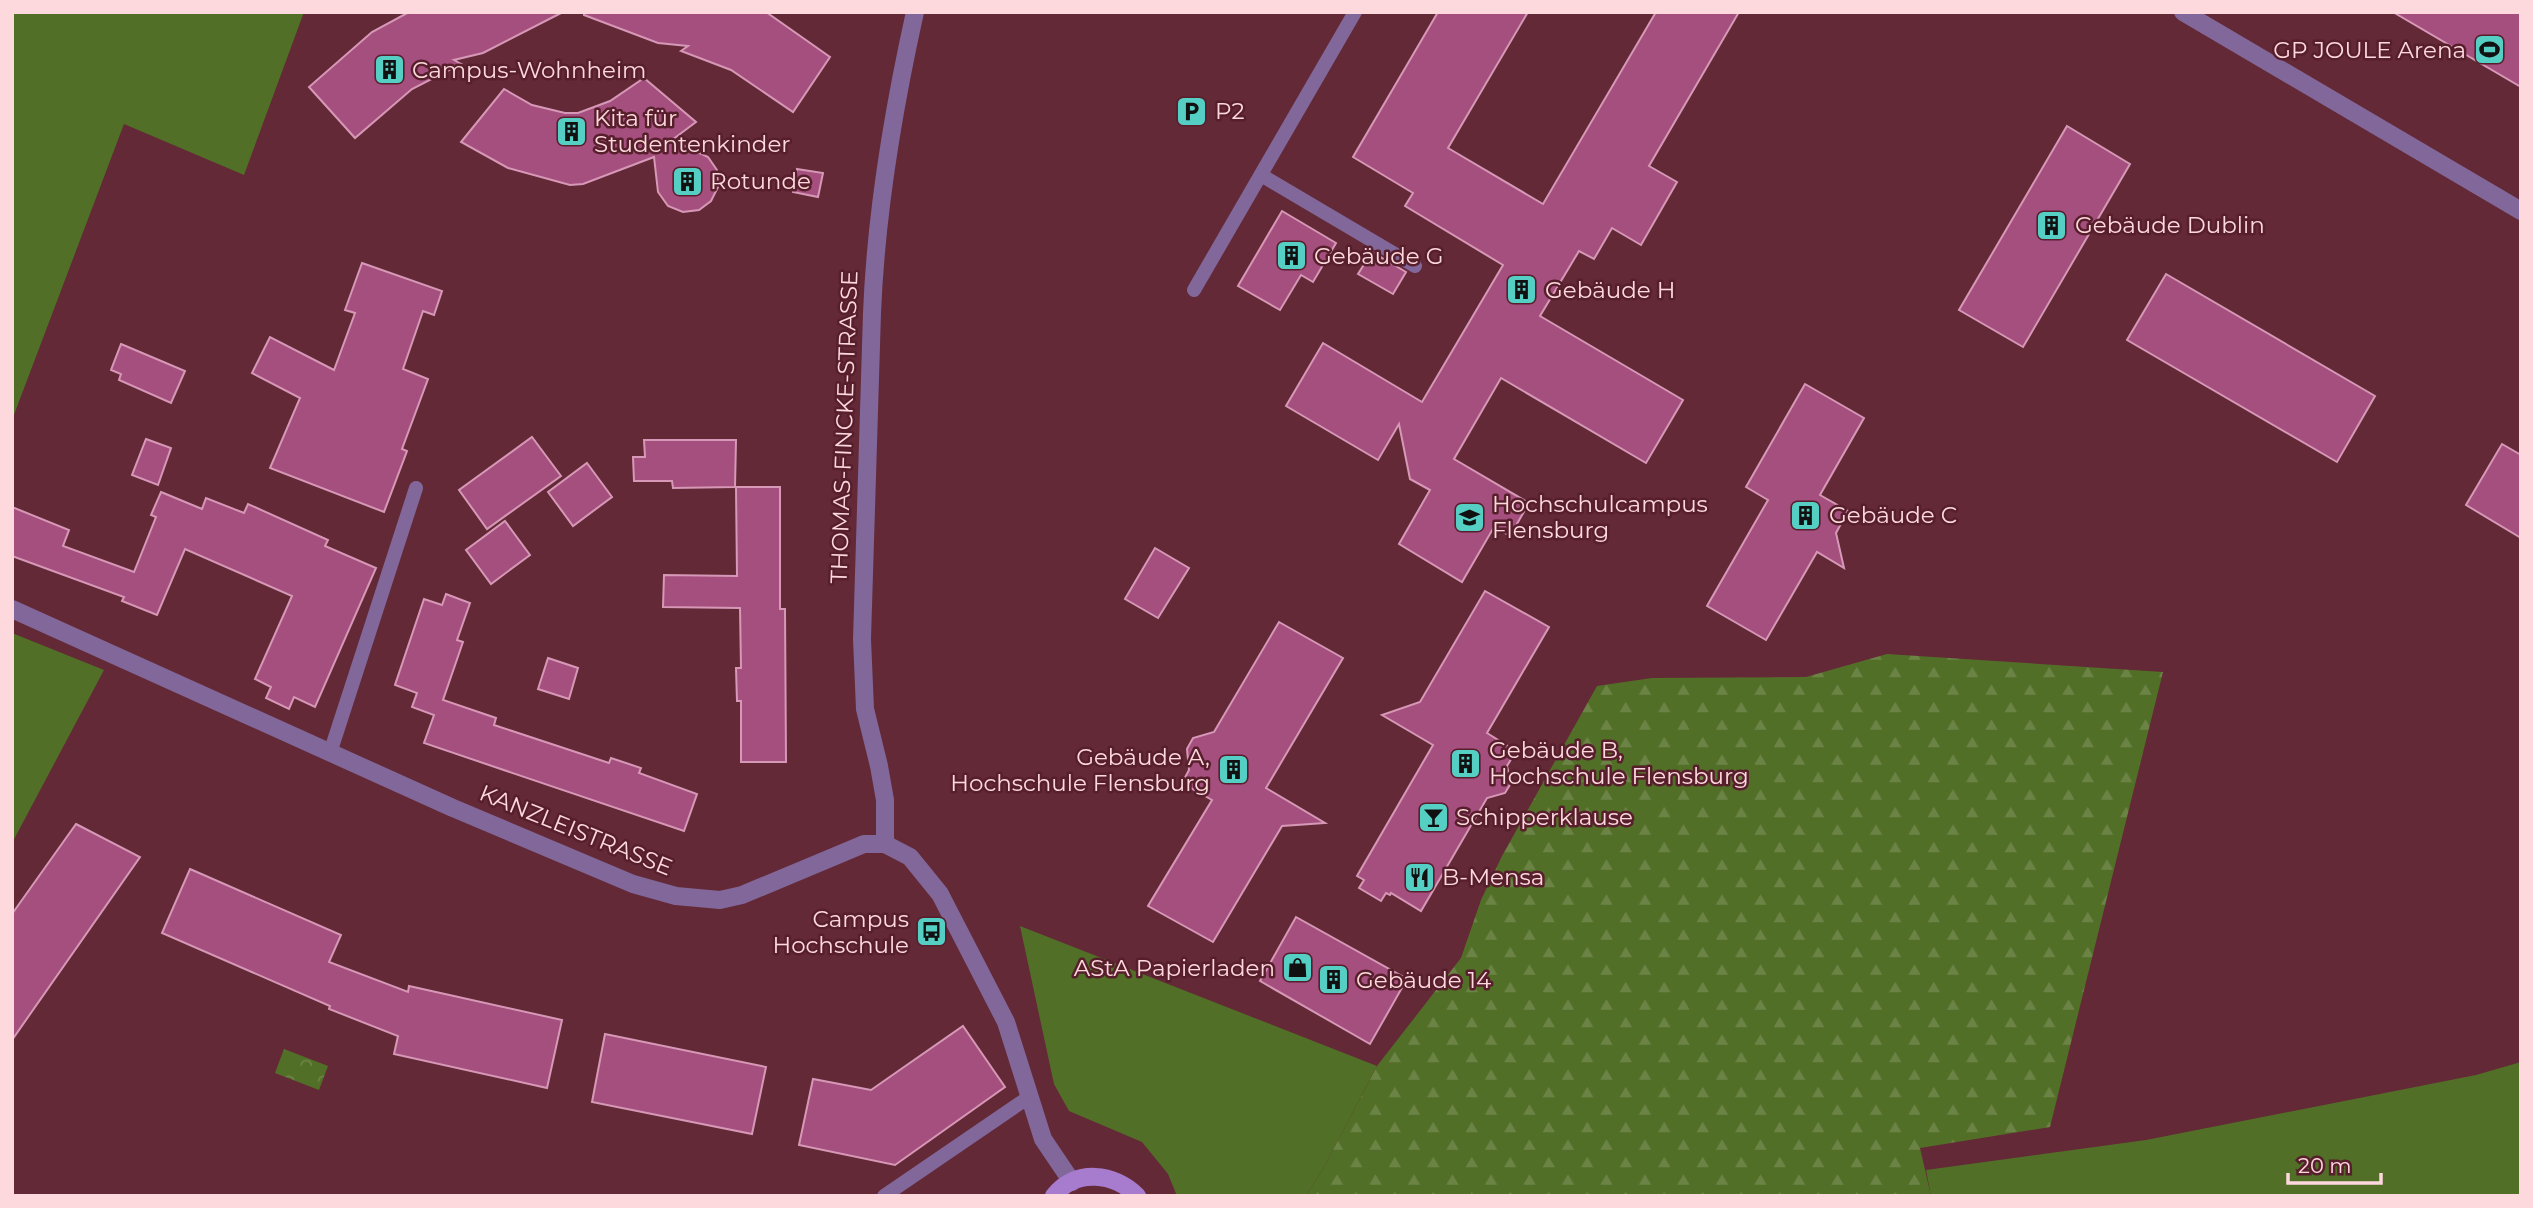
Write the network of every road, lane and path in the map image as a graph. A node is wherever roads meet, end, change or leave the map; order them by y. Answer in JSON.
{"nodes":[{"id":1,"x":915,"y":12,"type":"edge"},
{"id":2,"x":1355,"y":12,"type":"edge"},
{"id":3,"x":2183,"y":12,"type":"edge"},
{"id":4,"x":1261,"y":175,"type":"junction"},
{"id":5,"x":2521,"y":211,"type":"edge"},
{"id":6,"x":1415,"y":266,"type":"dead end"},
{"id":7,"x":1194,"y":290,"type":"dead end"},
{"id":8,"x":416,"y":488,"type":"dead end"},
{"id":9,"x":12,"y":609,"type":"edge"},
{"id":10,"x":330,"y":753,"type":"junction"},
{"id":11,"x":885,"y":844,"type":"junction"},
{"id":12,"x":1029,"y":1097,"type":"junction"},
{"id":13,"x":1072,"y":1182,"type":"junction"},
{"id":14,"x":884,"y":1196,"type":"edge"},
{"id":15,"x":1054,"y":1196,"type":"edge"},
{"id":16,"x":1137,"y":1196,"type":"edge"}],
"edges":[{"from":1,"to":11,"type":"street","name":"THOMAS-FINCKE-STRASSE"},
{"from":2,"to":4,"type":"lane"},
{"from":3,"to":5,"type":"street"},
{"from":4,"to":6,"type":"lane"},
{"from":4,"to":7,"type":"lane"},
{"from":8,"to":10,"type":"lane"},
{"from":9,"to":10,"type":"street","name":"KANZLEISTRASSE"},
{"from":10,"to":11,"type":"street","name":"KANZLEISTRASSE"},
{"from":11,"to":12,"type":"street"},
{"from":12,"to":13,"type":"street"},
{"from":12,"to":14,"type":"lane"},
{"from":13,"to":15,"type":"street"},
{"from":13,"to":16,"type":"street"}]}
